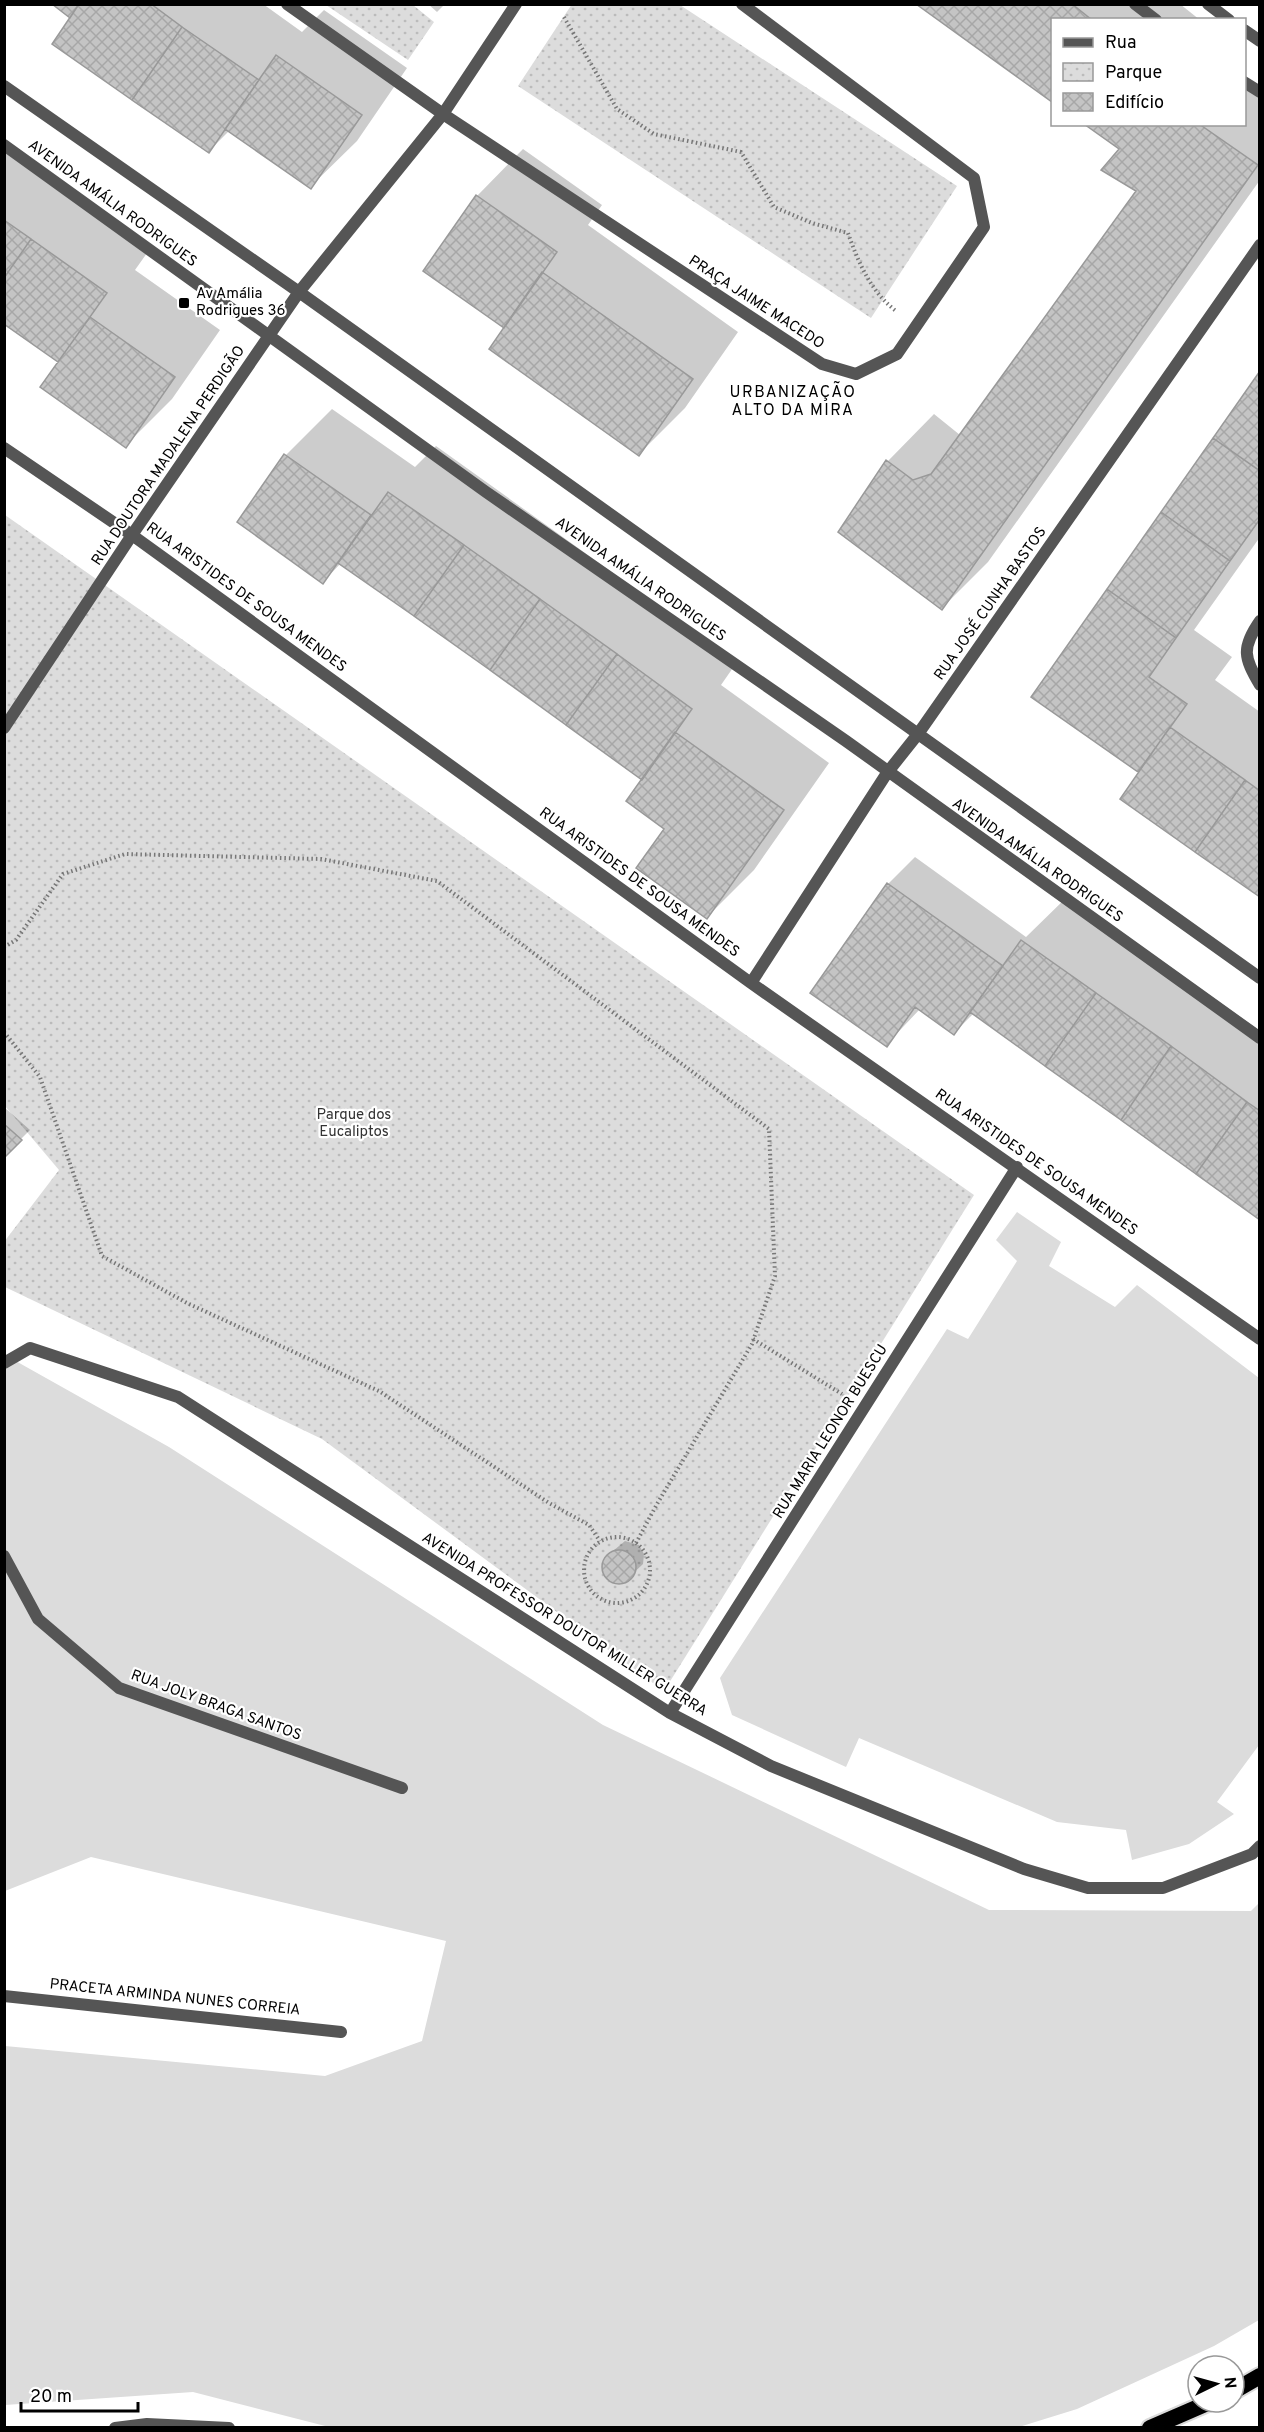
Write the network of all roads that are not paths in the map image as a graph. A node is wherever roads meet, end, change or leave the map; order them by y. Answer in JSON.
{"nodes":[{"id":1,"x":287,"y":4,"type":"edge"},
{"id":2,"x":516,"y":4,"type":"edge"},
{"id":3,"x":742,"y":4,"type":"edge"},
{"id":4,"x":1135,"y":4,"type":"edge"},
{"id":5,"x":1208,"y":4,"type":"edge"},
{"id":6,"x":1153,"y":18,"type":"edge"},
{"id":7,"x":1226,"y":18,"type":"edge"},
{"id":8,"x":1246,"y":31,"type":"edge"},
{"id":9,"x":1260,"y":41,"type":"edge"},
{"id":10,"x":1246,"y":83,"type":"edge"},
{"id":11,"x":4,"y":86,"type":"edge"},
{"id":12,"x":1260,"y":92,"type":"edge"},
{"id":13,"x":443,"y":114,"type":"junction"},
{"id":14,"x":4,"y":145,"type":"edge"},
{"id":15,"x":1260,"y":245,"type":"edge"},
{"id":16,"x":299,"y":292,"type":"junction"},
{"id":17,"x":269,"y":336,"type":"junction"},
{"id":18,"x":4,"y":448,"type":"edge"},
{"id":19,"x":132,"y":535,"type":"junction"},
{"id":20,"x":1260,"y":621,"type":"edge"},
{"id":21,"x":1260,"y":685,"type":"edge"},
{"id":22,"x":4,"y":728,"type":"edge"},
{"id":23,"x":918,"y":734,"type":"junction"},
{"id":24,"x":887,"y":772,"type":"junction"},
{"id":25,"x":1260,"y":978,"type":"edge"},
{"id":26,"x":751,"y":982,"type":"junction"},
{"id":27,"x":1260,"y":1038,"type":"edge"},
{"id":28,"x":1017,"y":1167,"type":"junction"},
{"id":29,"x":1260,"y":1339,"type":"edge"},
{"id":30,"x":4,"y":1363,"type":"edge"},
{"id":31,"x":4,"y":1556,"type":"edge"},
{"id":32,"x":670,"y":1713,"type":"junction"},
{"id":33,"x":402,"y":1788,"type":"dead end"},
{"id":34,"x":1260,"y":1846,"type":"edge"},
{"id":35,"x":4,"y":1996,"type":"edge"},
{"id":36,"x":341,"y":2032,"type":"dead end"},
{"id":37,"x":1260,"y":2376,"type":"edge"},
{"id":38,"x":1246,"y":2384,"type":"edge"},
{"id":39,"x":1186,"y":2412,"type":"edge"},
{"id":40,"x":115,"y":2427,"type":"edge"},
{"id":41,"x":229,"y":2427,"type":"edge"},
{"id":42,"x":1150,"y":2427,"type":"edge"}],
"edges":[{"from":1,"to":13,"type":"street","name":"PRAÇA JAIME MACEDO"},
{"from":2,"to":13,"type":"street","name":"RUA DOUTORA MADALENA PERDIGÃO"},
{"from":3,"to":13,"type":"street","name":"PRAÇA JAIME MACEDO"},
{"from":4,"to":6,"type":"street"},
{"from":5,"to":7,"type":"street"},
{"from":8,"to":9,"type":"street"},
{"from":10,"to":12,"type":"street"},
{"from":11,"to":16,"type":"street"},
{"from":13,"to":16,"type":"street","name":"RUA DOUTORA MADALENA PERDIGÃO"},
{"from":14,"to":17,"type":"street","name":"AVENIDA AMÁLIA RODRIGUES"},
{"from":15,"to":23,"type":"street","name":"RUA JOSÉ CUNHA BASTOS"},
{"from":16,"to":17,"type":"street","name":"RUA DOUTORA MADALENA PERDIGÃO"},
{"from":16,"to":23,"type":"street"},
{"from":17,"to":19,"type":"street","name":"RUA DOUTORA MADALENA PERDIGÃO"},
{"from":17,"to":24,"type":"street","name":"AVENIDA AMÁLIA RODRIGUES"},
{"from":18,"to":19,"type":"street","name":"RUA ARISTIDES DE SOUSA MENDES"},
{"from":19,"to":22,"type":"street","name":"RUA DOUTORA MADALENA PERDIGÃO"},
{"from":19,"to":26,"type":"street","name":"RUA ARISTIDES DE SOUSA MENDES"},
{"from":20,"to":21,"type":"street"},
{"from":23,"to":24,"type":"street","name":"RUA JOSÉ CUNHA BASTOS"},
{"from":23,"to":25,"type":"street"},
{"from":24,"to":26,"type":"street","name":"RUA JOSÉ CUNHA BASTOS"},
{"from":24,"to":27,"type":"street","name":"AVENIDA AMÁLIA RODRIGUES"},
{"from":26,"to":28,"type":"street","name":"RUA ARISTIDES DE SOUSA MENDES"},
{"from":28,"to":29,"type":"street","name":"RUA ARISTIDES DE SOUSA MENDES"},
{"from":28,"to":32,"type":"street","name":"RUA MARIA LEONOR BUESCU"},
{"from":30,"to":32,"type":"street","name":"AVENIDA PROFESSOR DOUTOR MILLER GUERRA"},
{"from":31,"to":33,"type":"street","name":"RUA JOLY BRAGA SANTOS"},
{"from":32,"to":34,"type":"street","name":"AVENIDA PROFESSOR DOUTOR MILLER GUERRA"},
{"from":35,"to":36,"type":"street","name":"PRACETA ARMINDA NUNES CORREIA"},
{"from":37,"to":38,"type":"highway"},
{"from":39,"to":42,"type":"highway"},
{"from":40,"to":41,"type":"street"}]}
